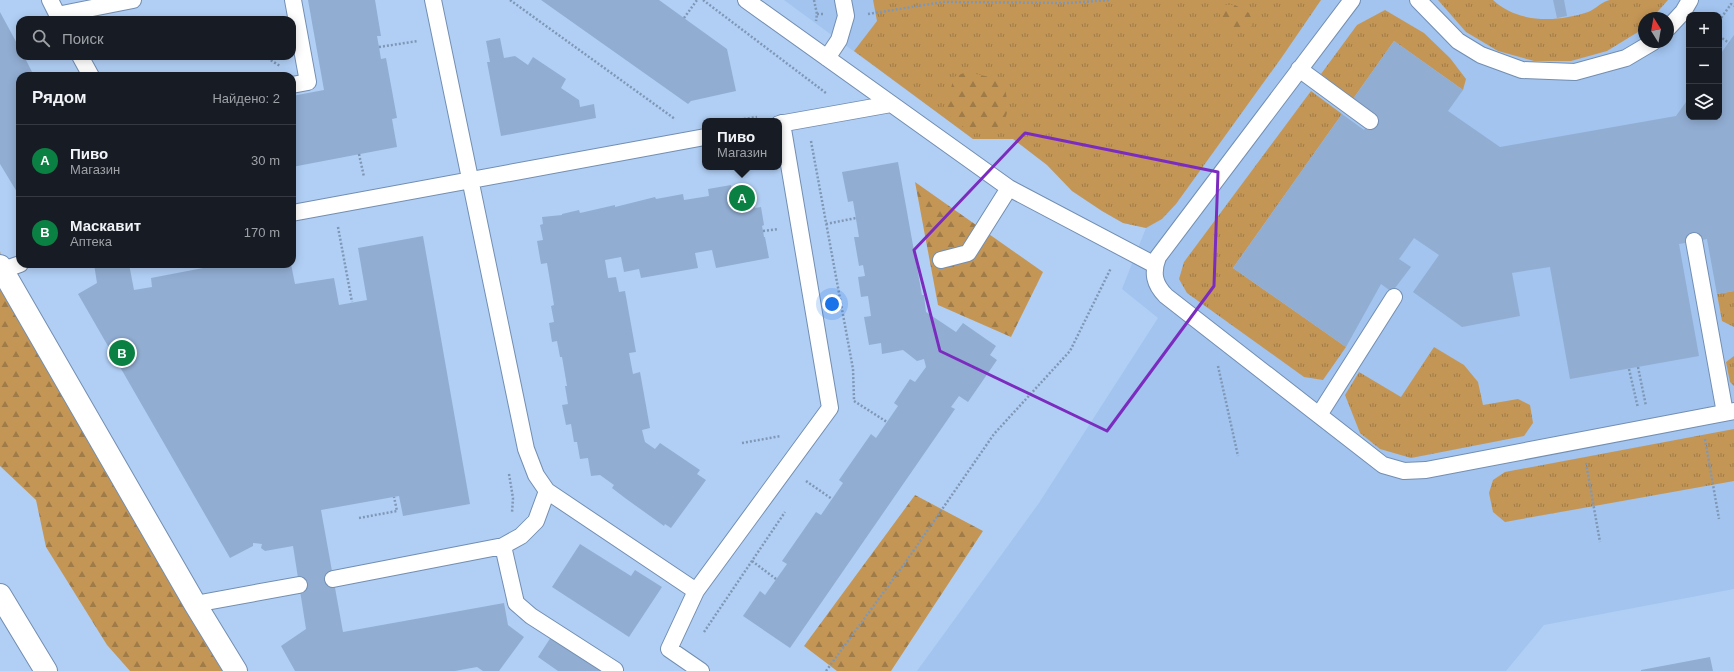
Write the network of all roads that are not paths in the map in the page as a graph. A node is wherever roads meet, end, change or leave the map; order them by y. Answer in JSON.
{"nodes":[{"id":1,"x":50,"y":0,"type":"edge"},
{"id":2,"x":133,"y":0,"type":"edge"},
{"id":3,"x":293,"y":0,"type":"edge"},
{"id":4,"x":433,"y":0,"type":"edge"},
{"id":5,"x":746,"y":0,"type":"edge"},
{"id":6,"x":843,"y":0,"type":"edge"},
{"id":7,"x":1352,"y":0,"type":"edge"},
{"id":8,"x":1418,"y":0,"type":"edge"},
{"id":9,"x":1690,"y":0,"type":"edge"},
{"id":10,"x":58,"y":16,"type":"edge"},
{"id":11,"x":63,"y":16,"type":"edge"},
{"id":12,"x":296,"y":16,"type":"edge"},
{"id":13,"x":296,"y":16,"type":"edge"},
{"id":14,"x":1674,"y":22,"type":"edge"},
{"id":15,"x":1643,"y":48,"type":"edge"},
{"id":16,"x":827,"y":58,"type":"junction"},
{"id":17,"x":82,"y":60,"type":"edge"},
{"id":18,"x":1299,"y":69,"type":"junction"},
{"id":19,"x":89,"y":72,"type":"edge"},
{"id":20,"x":296,"y":84,"type":"edge"},
{"id":21,"x":891,"y":104,"type":"junction"},
{"id":22,"x":1370,"y":121,"type":"dead end"},
{"id":23,"x":782,"y":124,"type":"edge"},
{"id":24,"x":782,"y":130,"type":"edge"},
{"id":25,"x":702,"y":138,"type":"edge"},
{"id":26,"x":469,"y":180,"type":"junction"},
{"id":27,"x":1009,"y":188,"type":"junction"},
{"id":28,"x":296,"y":212,"type":"edge"},
{"id":29,"x":1694,"y":241,"type":"dead end"},
{"id":30,"x":941,"y":260,"type":"dead end"},
{"id":31,"x":1155,"y":265,"type":"junction"},
{"id":32,"x":8,"y":267,"type":"edge"},
{"id":33,"x":1394,"y":297,"type":"dead end"},
{"id":34,"x":1730,"y":412,"type":"edge"},
{"id":35,"x":1319,"y":415,"type":"junction"},
{"id":36,"x":547,"y":491,"type":"junction"},
{"id":37,"x":503,"y":546,"type":"junction"},
{"id":38,"x":333,"y":579,"type":"dead end"},
{"id":39,"x":299,"y":585,"type":"dead end"},
{"id":40,"x":696,"y":591,"type":"junction"},
{"id":41,"x":0,"y":595,"type":"edge"},
{"id":42,"x":195,"y":604,"type":"junction"},
{"id":43,"x":615,"y":670,"type":"edge"},
{"id":44,"x":46,"y":671,"type":"edge"},
{"id":45,"x":236,"y":671,"type":"edge"},
{"id":46,"x":702,"y":671,"type":"edge"}],
"edges":[{"from":1,"to":10,"type":"lane"},
{"from":2,"to":11,"type":"lane"},
{"from":3,"to":13,"type":"lane"},
{"from":4,"to":26,"type":"lane"},
{"from":5,"to":16,"type":"lane"},
{"from":6,"to":16,"type":"lane"},
{"from":7,"to":18,"type":"lane"},
{"from":8,"to":15,"type":"lane"},
{"from":9,"to":14,"type":"lane"},
{"from":12,"to":20,"type":"lane"},
{"from":16,"to":21,"type":"lane"},
{"from":17,"to":19,"type":"lane"},
{"from":18,"to":22,"type":"lane"},
{"from":18,"to":31,"type":"lane"},
{"from":21,"to":23,"type":"lane"},
{"from":21,"to":27,"type":"lane"},
{"from":24,"to":40,"type":"lane"},
{"from":25,"to":26,"type":"lane"},
{"from":26,"to":28,"type":"lane"},
{"from":26,"to":36,"type":"lane"},
{"from":27,"to":30,"type":"lane"},
{"from":27,"to":31,"type":"lane"},
{"from":29,"to":34,"type":"lane"},
{"from":31,"to":35,"type":"lane"},
{"from":32,"to":42,"type":"street"},
{"from":33,"to":35,"type":"lane"},
{"from":34,"to":35,"type":"lane"},
{"from":36,"to":37,"type":"lane"},
{"from":36,"to":40,"type":"lane"},
{"from":37,"to":38,"type":"lane"},
{"from":37,"to":43,"type":"lane"},
{"from":39,"to":42,"type":"lane"},
{"from":40,"to":46,"type":"lane"},
{"from":41,"to":44,"type":"street"},
{"from":42,"to":45,"type":"street"}]}
